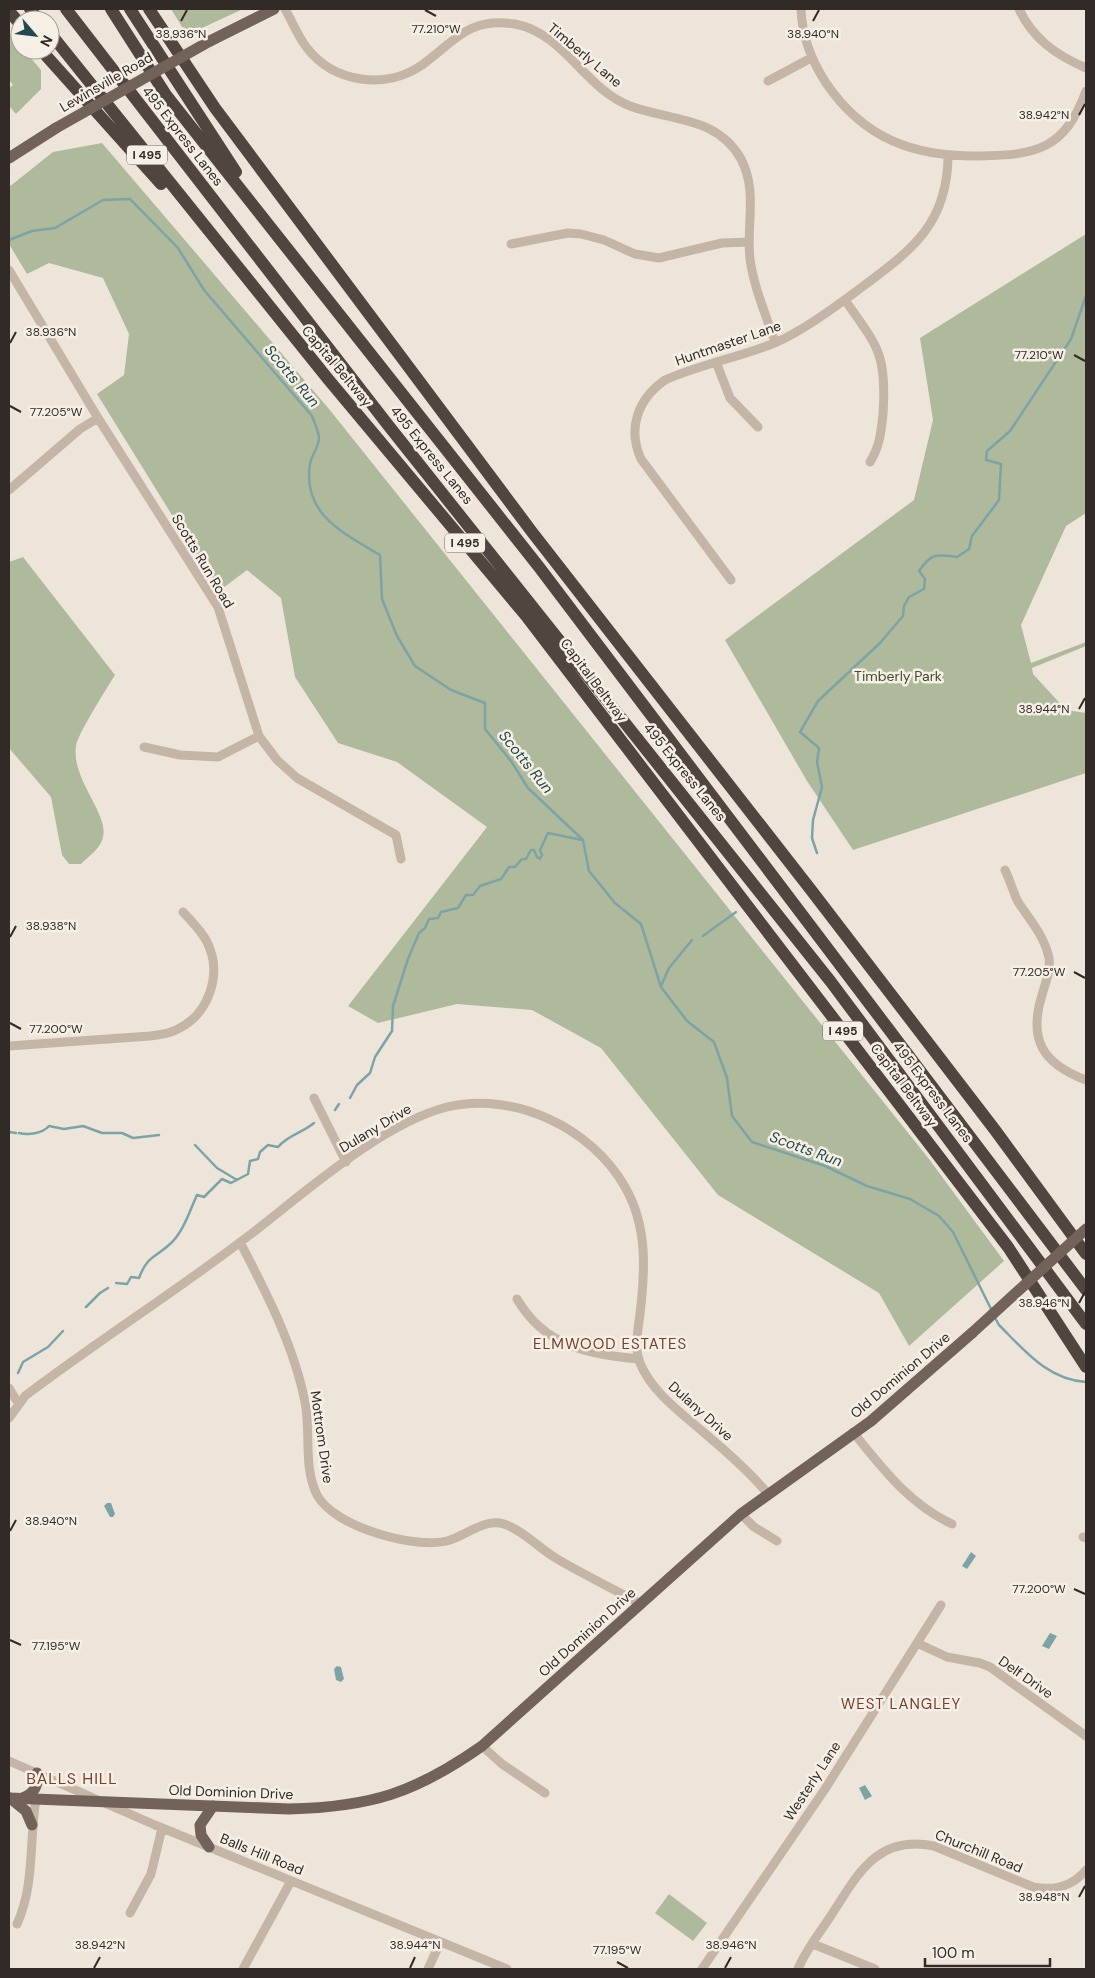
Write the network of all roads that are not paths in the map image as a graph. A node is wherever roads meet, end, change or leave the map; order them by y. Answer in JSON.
{"nodes":[{"id":1,"x":66,"y":9,"type":"edge"},
{"id":2,"x":111,"y":9,"type":"edge"},
{"id":3,"x":130,"y":9,"type":"edge"},
{"id":4,"x":150,"y":9,"type":"edge"},
{"id":5,"x":274,"y":9,"type":"edge"},
{"id":6,"x":285,"y":9,"type":"edge"},
{"id":7,"x":801,"y":9,"type":"edge"},
{"id":8,"x":1019,"y":9,"type":"edge"},
{"id":9,"x":60,"y":46,"type":"edge"},
{"id":10,"x":811,"y":58,"type":"junction"},
{"id":11,"x":50,"y":60,"type":"edge"},
{"id":12,"x":1086,"y":68,"type":"edge"},
{"id":13,"x":768,"y":81,"type":"dead end"},
{"id":14,"x":1086,"y":91,"type":"edge"},
{"id":15,"x":948,"y":155,"type":"junction"},
{"id":16,"x":9,"y":158,"type":"edge"},
{"id":17,"x":281,"y":241,"type":"junction"},
{"id":18,"x":749,"y":242,"type":"junction"},
{"id":19,"x":511,"y":244,"type":"dead end"},
{"id":20,"x":9,"y":270,"type":"edge"},
{"id":21,"x":245,"y":277,"type":"junction"},
{"id":22,"x":845,"y":300,"type":"junction"},
{"id":23,"x":775,"y":342,"type":"junction"},
{"id":24,"x":716,"y":362,"type":"junction"},
{"id":25,"x":98,"y":418,"type":"junction"},
{"id":26,"x":758,"y":427,"type":"dead end"},
{"id":27,"x":870,"y":462,"type":"dead end"},
{"id":28,"x":9,"y":490,"type":"edge"},
{"id":29,"x":731,"y":580,"type":"dead end"},
{"id":30,"x":259,"y":736,"type":"junction"},
{"id":31,"x":144,"y":748,"type":"dead end"},
{"id":32,"x":401,"y":859,"type":"dead end"},
{"id":33,"x":1005,"y":870,"type":"dead end"},
{"id":34,"x":183,"y":912,"type":"dead end"},
{"id":35,"x":9,"y":1046,"type":"edge"},
{"id":36,"x":1086,"y":1080,"type":"edge"},
{"id":37,"x":314,"y":1098,"type":"dead end"},
{"id":38,"x":346,"y":1162,"type":"junction"},
{"id":39,"x":1086,"y":1228,"type":"edge"},
{"id":40,"x":240,"y":1242,"type":"junction"},
{"id":41,"x":1086,"y":1254,"type":"edge"},
{"id":42,"x":1086,"y":1290,"type":"edge"},
{"id":43,"x":518,"y":1299,"type":"dead end"},
{"id":44,"x":1086,"y":1324,"type":"edge"},
{"id":45,"x":638,"y":1359,"type":"junction"},
{"id":46,"x":1086,"y":1367,"type":"edge"},
{"id":47,"x":9,"y":1388,"type":"edge"},
{"id":48,"x":18,"y":1403,"type":"junction"},
{"id":49,"x":9,"y":1418,"type":"edge"},
{"id":50,"x":853,"y":1432,"type":"junction"},
{"id":51,"x":769,"y":1495,"type":"junction"},
{"id":52,"x":741,"y":1514,"type":"junction"},
{"id":53,"x":952,"y":1524,"type":"dead end"},
{"id":54,"x":777,"y":1542,"type":"dead end"},
{"id":55,"x":641,"y":1604,"type":"junction"},
{"id":56,"x":941,"y":1605,"type":"dead end"},
{"id":57,"x":916,"y":1644,"type":"junction"},
{"id":58,"x":1086,"y":1736,"type":"edge"},
{"id":59,"x":482,"y":1746,"type":"junction"},
{"id":60,"x":9,"y":1761,"type":"edge"},
{"id":61,"x":37,"y":1773,"type":"junction"},
{"id":62,"x":545,"y":1793,"type":"dead end"},
{"id":63,"x":12,"y":1799,"type":"edge"},
{"id":64,"x":36,"y":1799,"type":"junction"},
{"id":65,"x":104,"y":1802,"type":"junction"},
{"id":66,"x":213,"y":1806,"type":"junction"},
{"id":67,"x":32,"y":1825,"type":"junction"},
{"id":68,"x":162,"y":1828,"type":"junction"},
{"id":69,"x":209,"y":1847,"type":"junction"},
{"id":70,"x":1086,"y":1870,"type":"edge"},
{"id":71,"x":290,"y":1880,"type":"junction"},
{"id":72,"x":130,"y":1913,"type":"dead end"},
{"id":73,"x":17,"y":1924,"type":"dead end"},
{"id":74,"x":440,"y":1943,"type":"junction"},
{"id":75,"x":813,"y":1944,"type":"junction"},
{"id":76,"x":243,"y":1969,"type":"edge"},
{"id":77,"x":428,"y":1969,"type":"edge"},
{"id":78,"x":507,"y":1969,"type":"edge"},
{"id":79,"x":702,"y":1969,"type":"edge"},
{"id":80,"x":798,"y":1969,"type":"edge"},
{"id":81,"x":875,"y":1969,"type":"edge"}],
"edges":[{"from":1,"to":44,"type":"highway","name":"495 Express Lanes","number":"I 495"},
{"from":2,"to":17,"type":"highway","name":"495 Express Lanes"},
{"from":3,"to":17,"type":"highway"},
{"from":4,"to":41,"type":"highway"},
{"from":5,"to":16,"type":"main road","name":"Lewinsville Road","bridge":true},
{"from":6,"to":18,"type":"street","name":"Timberly Lane"},
{"from":7,"to":10,"type":"street"},
{"from":8,"to":12,"type":"street"},
{"from":9,"to":21,"type":"highway","name":"Capital Beltway","number":"I 495"},
{"from":10,"to":13,"type":"street"},
{"from":10,"to":15,"type":"street"},
{"from":11,"to":21,"type":"highway"},
{"from":14,"to":15,"type":"street"},
{"from":15,"to":22,"type":"street","name":"Huntmaster Lane"},
{"from":17,"to":42,"type":"highway","name":"495 Express Lanes"},
{"from":18,"to":19,"type":"street"},
{"from":18,"to":23,"type":"street","name":"Timberly Lane"},
{"from":20,"to":25,"type":"street","name":"Scotts Run Road"},
{"from":21,"to":46,"type":"highway","name":"Capital Beltway","number":"I 495"},
{"from":22,"to":23,"type":"street","name":"Huntmaster Lane"},
{"from":22,"to":27,"type":"street"},
{"from":23,"to":24,"type":"street","name":"Huntmaster Lane"},
{"from":24,"to":26,"type":"street"},
{"from":24,"to":29,"type":"street","name":"Huntmaster Lane"},
{"from":25,"to":28,"type":"street"},
{"from":25,"to":30,"type":"street","name":"Scotts Run Road"},
{"from":30,"to":31,"type":"street"},
{"from":30,"to":32,"type":"street","name":"Scotts Run Road"},
{"from":33,"to":36,"type":"street"},
{"from":34,"to":35,"type":"street"},
{"from":37,"to":38,"type":"street"},
{"from":38,"to":40,"type":"street","name":"Dulany Drive"},
{"from":38,"to":45,"type":"street","name":"Dulany Drive"},
{"from":39,"to":50,"type":"main road","name":"Old Dominion Drive","bridge":true},
{"from":40,"to":48,"type":"street","name":"Dulany Drive"},
{"from":40,"to":55,"type":"street","name":"Mottrom Drive"},
{"from":43,"to":45,"type":"street"},
{"from":45,"to":51,"type":"street","name":"Dulany Drive"},
{"from":47,"to":48,"type":"street"},
{"from":48,"to":49,"type":"street","name":"Dulany Drive"},
{"from":50,"to":51,"type":"main road","name":"Old Dominion Drive"},
{"from":50,"to":53,"type":"street"},
{"from":51,"to":52,"type":"main road","name":"Old Dominion Drive"},
{"from":52,"to":54,"type":"street"},
{"from":52,"to":55,"type":"main road","name":"Old Dominion Drive"},
{"from":55,"to":59,"type":"main road","name":"Old Dominion Drive"},
{"from":56,"to":57,"type":"street","name":"Westerly Lane"},
{"from":57,"to":58,"type":"street","name":"Delf Drive"},
{"from":57,"to":79,"type":"street","name":"Westerly Lane"},
{"from":59,"to":62,"type":"street"},
{"from":59,"to":66,"type":"main road","name":"Old Dominion Drive"},
{"from":60,"to":61,"type":"street","name":"Balls Hill Road"},
{"from":61,"to":63,"type":"main road"},
{"from":61,"to":65,"type":"street","name":"Balls Hill Road"},
{"from":63,"to":64,"type":"main road","name":"Old Dominion Drive"},
{"from":63,"to":67,"type":"main road"},
{"from":64,"to":65,"type":"main road","name":"Old Dominion Drive"},
{"from":64,"to":67,"type":"street"},
{"from":65,"to":66,"type":"main road","name":"Old Dominion Drive"},
{"from":65,"to":68,"type":"street","name":"Balls Hill Road"},
{"from":66,"to":69,"type":"main road"},
{"from":67,"to":73,"type":"street"},
{"from":68,"to":69,"type":"street","name":"Balls Hill Road"},
{"from":68,"to":72,"type":"street"},
{"from":69,"to":71,"type":"street","name":"Balls Hill Road"},
{"from":70,"to":75,"type":"street","name":"Churchill Road"},
{"from":71,"to":74,"type":"street","name":"Balls Hill Road"},
{"from":71,"to":76,"type":"street"},
{"from":74,"to":77,"type":"street"},
{"from":74,"to":78,"type":"street","name":"Balls Hill Road"},
{"from":75,"to":80,"type":"street","name":"Churchill Road"},
{"from":75,"to":81,"type":"street"}]}
